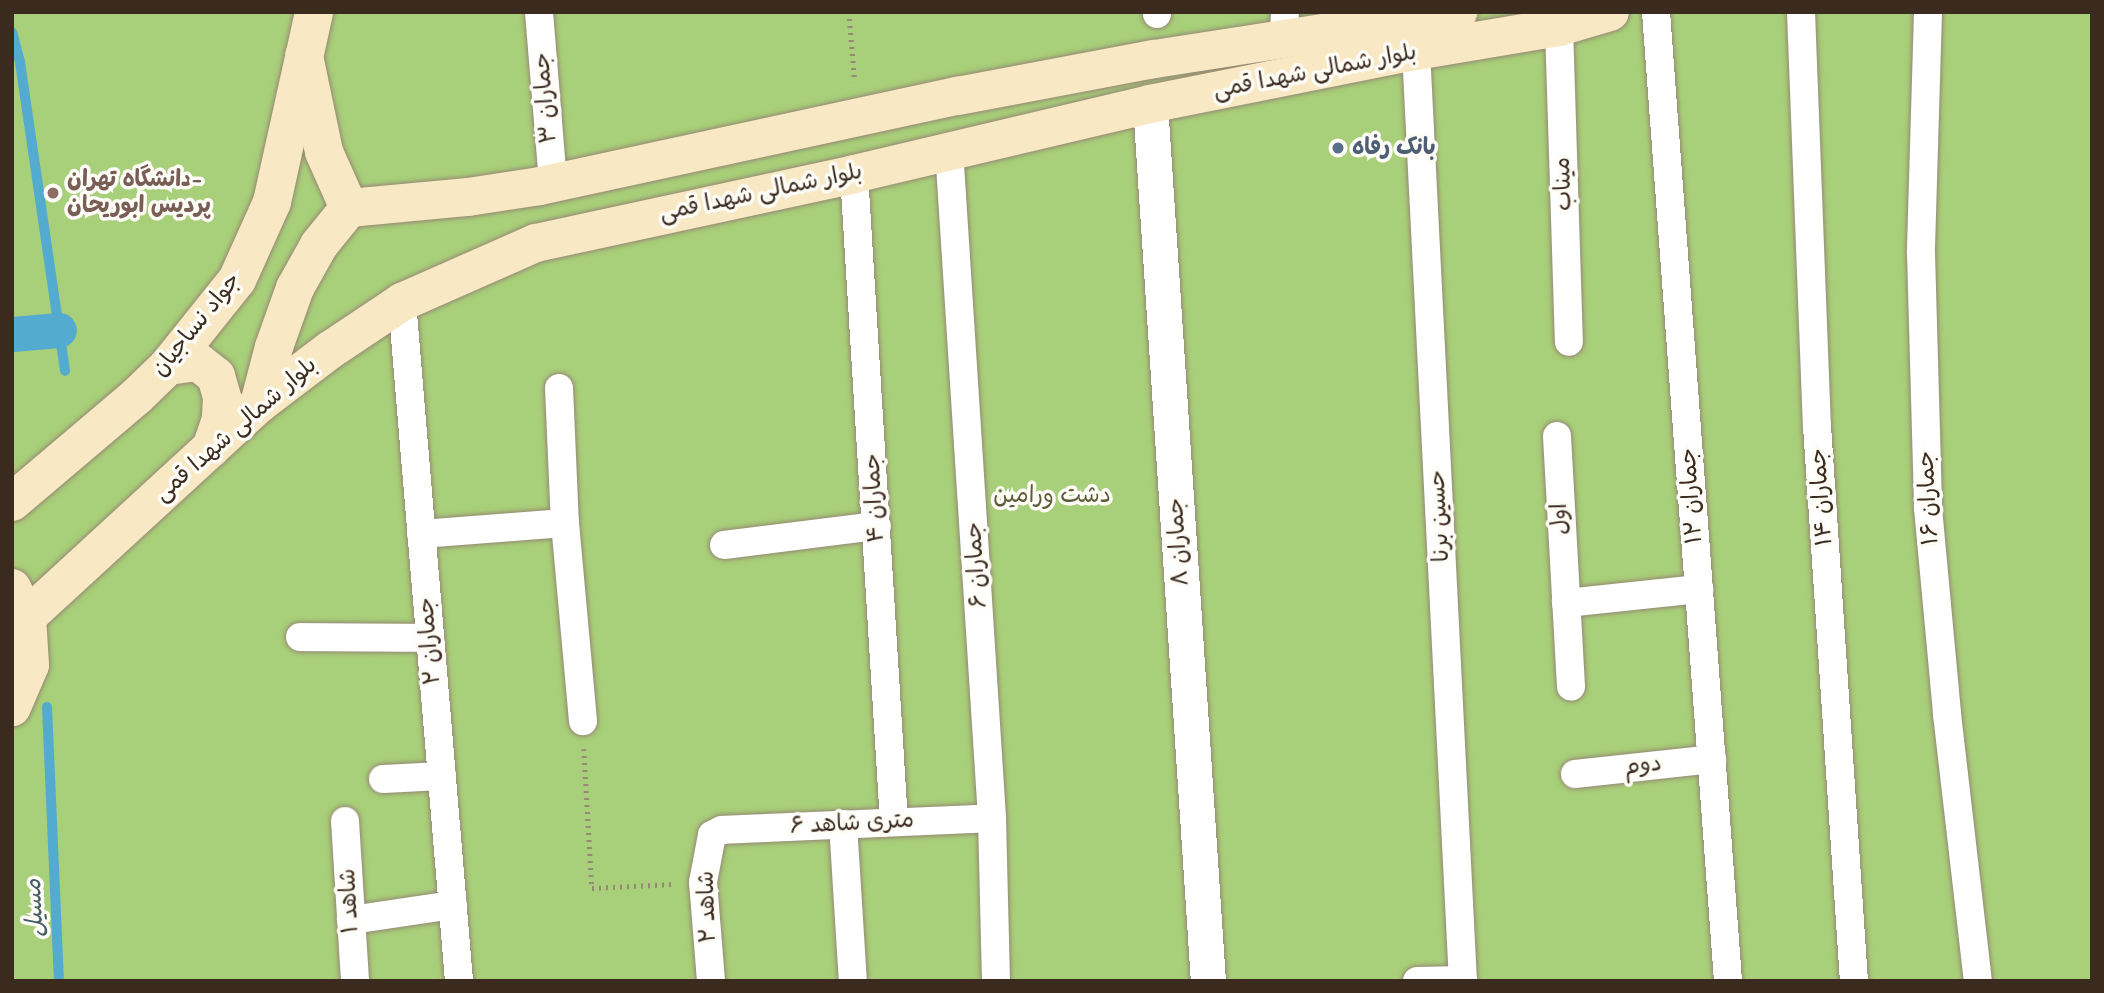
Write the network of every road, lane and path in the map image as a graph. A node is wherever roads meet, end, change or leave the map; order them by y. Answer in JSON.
{"nodes":[{"id":1,"x":314,"y":12,"type":"edge"},
{"id":2,"x":539,"y":12,"type":"edge"},
{"id":3,"x":849,"y":12,"type":"edge"},
{"id":4,"x":1458,"y":12,"type":"edge"},
{"id":5,"x":1610,"y":12,"type":"edge"},
{"id":6,"x":1656,"y":12,"type":"edge"},
{"id":7,"x":1801,"y":12,"type":"edge"},
{"id":8,"x":1928,"y":12,"type":"edge"},
{"id":9,"x":1285,"y":25,"type":"edge"},
{"id":10,"x":1559,"y":27,"type":"junction"},
{"id":11,"x":1416,"y":51,"type":"junction"},
{"id":12,"x":304,"y":56,"type":"junction"},
{"id":13,"x":1150,"y":104,"type":"junction"},
{"id":14,"x":858,"y":117,"type":"junction"},
{"id":15,"x":949,"y":149,"type":"junction"},
{"id":16,"x":854,"y":174,"type":"junction"},
{"id":17,"x":553,"y":184,"type":"junction"},
{"id":18,"x":349,"y":208,"type":"junction"},
{"id":19,"x":402,"y":302,"type":"junction"},
{"id":20,"x":1569,"y":342,"type":"dead end"},
{"id":21,"x":167,"y":366,"type":"junction"},
{"id":22,"x":559,"y":388,"type":"dead end"},
{"id":23,"x":259,"y":404,"type":"junction"},
{"id":24,"x":1557,"y":436,"type":"dead end"},
{"id":25,"x":211,"y":448,"type":"junction"},
{"id":26,"x":12,"y":502,"type":"edge"},
{"id":27,"x":565,"y":523,"type":"junction"},
{"id":28,"x":877,"y":526,"type":"junction"},
{"id":29,"x":421,"y":534,"type":"junction"},
{"id":30,"x":724,"y":545,"type":"dead end"},
{"id":31,"x":1699,"y":589,"type":"junction"},
{"id":32,"x":20,"y":603,"type":"edge"},
{"id":33,"x":1566,"y":603,"type":"junction"},
{"id":34,"x":300,"y":638,"type":"dead end"},
{"id":35,"x":430,"y":638,"type":"junction"},
{"id":36,"x":1571,"y":687,"type":"dead end"},
{"id":37,"x":12,"y":707,"type":"edge"},
{"id":38,"x":583,"y":721,"type":"joint"},
{"id":39,"x":1712,"y":760,"type":"junction"},
{"id":40,"x":1575,"y":774,"type":"dead end"},
{"id":41,"x":442,"y":776,"type":"junction"},
{"id":42,"x":383,"y":779,"type":"dead end"},
{"id":43,"x":992,"y":818,"type":"junction"},
{"id":44,"x":345,"y":821,"type":"dead end"},
{"id":45,"x":894,"y":822,"type":"junction"},
{"id":46,"x":843,"y":824,"type":"junction"},
{"id":47,"x":712,"y":835,"type":"joint"},
{"id":48,"x":703,"y":882,"type":"junction"},
{"id":49,"x":453,"y":905,"type":"junction"},
{"id":50,"x":351,"y":920,"type":"junction"},
{"id":51,"x":1463,"y":980,"type":"edge"},
{"id":52,"x":355,"y":981,"type":"edge"},
{"id":53,"x":459,"y":981,"type":"edge"},
{"id":54,"x":711,"y":981,"type":"edge"},
{"id":55,"x":853,"y":981,"type":"edge"},
{"id":56,"x":996,"y":981,"type":"edge"},
{"id":57,"x":1209,"y":981,"type":"edge"},
{"id":58,"x":1417,"y":981,"type":"edge"},
{"id":59,"x":1728,"y":981,"type":"edge"},
{"id":60,"x":1854,"y":981,"type":"edge"},
{"id":61,"x":1978,"y":981,"type":"edge"}],
"edges":[{"from":1,"to":12,"type":"main road","name":"جواد نساجیان"},
{"from":2,"to":17,"type":"street","name":"جماران ۳"},
{"from":3,"to":14,"type":"path"},
{"from":4,"to":9,"type":"main road","name":"بلوار شمالی شهدا قمی"},
{"from":5,"to":10,"type":"main road","name":"بلوار شمالی شهدا قمی"},
{"from":6,"to":31,"type":"street","name":"جماران ۱۲"},
{"from":7,"to":60,"type":"street","name":"جماران ۱۴"},
{"from":8,"to":61,"type":"street","name":"جماران ۱۶"},
{"from":9,"to":14,"type":"main road","name":"بلوار شمالی شهدا قمی"},
{"from":10,"to":11,"type":"main road","name":"بلوار شمالی شهدا قمی"},
{"from":10,"to":20,"type":"street","name":"میناب"},
{"from":11,"to":13,"type":"main road","name":"بلوار شمالی شهدا قمی"},
{"from":11,"to":51,"type":"street","name":"حسین برنا"},
{"from":12,"to":18,"type":"main road"},
{"from":12,"to":21,"type":"main road","name":"جواد نساجیان"},
{"from":13,"to":15,"type":"main road","name":"بلوار شمالی شهدا قمی"},
{"from":13,"to":57,"type":"street","name":"جماران ۸"},
{"from":14,"to":17,"type":"main road","name":"بلوار شمالی شهدا قمی"},
{"from":15,"to":16,"type":"main road","name":"بلوار شمالی شهدا قمی"},
{"from":15,"to":43,"type":"street","name":"جماران ۶"},
{"from":16,"to":19,"type":"main road","name":"بلوار شمالی شهدا قمی"},
{"from":16,"to":28,"type":"street","name":"جماران ۴"},
{"from":17,"to":18,"type":"main road","name":"بلوار شمالی شهدا قمی"},
{"from":18,"to":23,"type":"main road"},
{"from":19,"to":23,"type":"main road","name":"بلوار شمالی شهدا قمی"},
{"from":19,"to":29,"type":"street","name":"جماران ۲"},
{"from":21,"to":25,"type":"main road"},
{"from":21,"to":26,"type":"main road","name":"جواد نساجیان"},
{"from":22,"to":27,"type":"street"},
{"from":23,"to":25,"type":"main road","name":"بلوار شمالی شهدا قمی"},
{"from":24,"to":33,"type":"street","name":"اول"},
{"from":25,"to":32,"type":"main road","name":"بلوار شمالی شهدا قمی"},
{"from":27,"to":29,"type":"street"},
{"from":27,"to":38,"type":"street"},
{"from":28,"to":30,"type":"street"},
{"from":28,"to":45,"type":"street","name":"جماران ۴"},
{"from":29,"to":35,"type":"street","name":"جماران ۲"},
{"from":31,"to":33,"type":"street"},
{"from":31,"to":39,"type":"street","name":"جماران ۱۲"},
{"from":32,"to":37,"type":"main road"},
{"from":33,"to":36,"type":"street","name":"اول"},
{"from":34,"to":35,"type":"street"},
{"from":35,"to":41,"type":"street","name":"جماران ۲"},
{"from":38,"to":48,"type":"path"},
{"from":39,"to":40,"type":"street","name":"دوم"},
{"from":39,"to":59,"type":"street","name":"جماران ۱۲"},
{"from":41,"to":42,"type":"street"},
{"from":41,"to":49,"type":"street","name":"جماران ۲"},
{"from":43,"to":45,"type":"street","name":"۶ متری شاهد"},
{"from":43,"to":56,"type":"street","name":"جماران ۶"},
{"from":44,"to":50,"type":"street","name":"شاهد ۱"},
{"from":45,"to":46,"type":"street","name":"۶ متری شاهد"},
{"from":46,"to":47,"type":"street","name":"۶ متری شاهد"},
{"from":46,"to":55,"type":"street"},
{"from":47,"to":48,"type":"street","name":"شاهد ۲"},
{"from":48,"to":54,"type":"street","name":"شاهد ۲"},
{"from":49,"to":50,"type":"street"},
{"from":49,"to":53,"type":"street","name":"جماران ۲"},
{"from":50,"to":52,"type":"street","name":"شاهد ۱"},
{"from":51,"to":58,"type":"street"}]}
